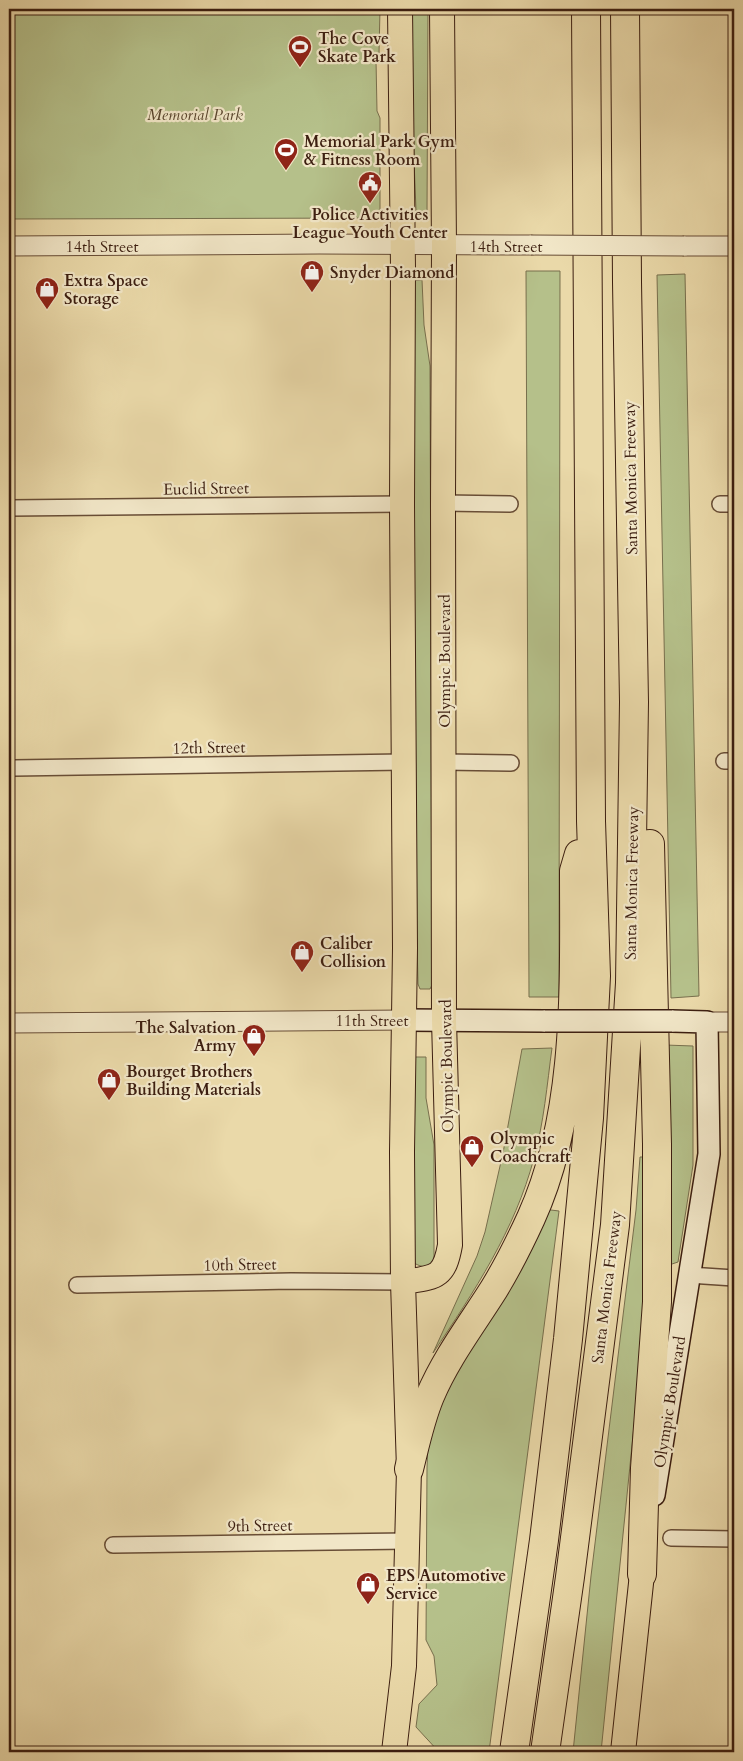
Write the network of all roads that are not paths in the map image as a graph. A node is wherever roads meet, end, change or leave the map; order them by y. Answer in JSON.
{"nodes":[{"id":1,"x":400,"y":9,"type":"edge"},
{"id":2,"x":442,"y":9,"type":"edge"},
{"id":3,"x":586,"y":9,"type":"edge"},
{"id":4,"x":625,"y":9,"type":"edge"},
{"id":5,"x":403,"y":245,"type":"junction"},
{"id":6,"x":9,"y":246,"type":"edge"},
{"id":7,"x":444,"y":246,"type":"junction"},
{"id":8,"x":734,"y":246,"type":"edge"},
{"id":9,"x":443,"y":503,"type":"junction"},
{"id":10,"x":402,"y":504,"type":"junction"},
{"id":11,"x":510,"y":504,"type":"dead end"},
{"id":12,"x":10,"y":508,"type":"edge"},
{"id":13,"x":634,"y":702,"type":"junction"},
{"id":14,"x":404,"y":762,"type":"junction"},
{"id":15,"x":444,"y":762,"type":"junction"},
{"id":16,"x":511,"y":763,"type":"dead end"},
{"id":17,"x":14,"y":768,"type":"dead end"},
{"id":18,"x":591,"y":821,"type":"junction"},
{"id":19,"x":405,"y":1020,"type":"junction"},
{"id":20,"x":444,"y":1020,"type":"junction"},
{"id":21,"x":707,"y":1022,"type":"junction"},
{"id":22,"x":734,"y":1022,"type":"edge"},
{"id":23,"x":9,"y":1023,"type":"edge"},
{"id":24,"x":689,"y":1275,"type":"junction"},
{"id":25,"x":734,"y":1278,"type":"edge"},
{"id":26,"x":403,"y":1282,"type":"junction"},
{"id":27,"x":77,"y":1285,"type":"dead end"},
{"id":28,"x":409,"y":1469,"type":"junction"},
{"id":29,"x":671,"y":1538,"type":"dead end"},
{"id":30,"x":734,"y":1538,"type":"edge"},
{"id":31,"x":408,"y":1541,"type":"junction"},
{"id":32,"x":113,"y":1545,"type":"dead end"},
{"id":33,"x":642,"y":1574,"type":"junction"},
{"id":34,"x":570,"y":1577,"type":"junction"},
{"id":35,"x":394,"y":1752,"type":"edge"},
{"id":36,"x":514,"y":1752,"type":"edge"},
{"id":37,"x":545,"y":1752,"type":"edge"},
{"id":38,"x":560,"y":1752,"type":"edge"},
{"id":39,"x":623,"y":1752,"type":"edge"}],
"edges":[{"from":1,"to":5,"type":"main road"},
{"from":2,"to":7,"type":"main road","name":"Olympic Boulevard"},
{"from":3,"to":18,"type":"highway","name":"Santa Monica Freeway"},
{"from":4,"to":13,"type":"highway","name":"Santa Monica Freeway"},
{"from":5,"to":6,"type":"street","name":"14th Street"},
{"from":5,"to":7,"type":"street","name":"14th Street"},
{"from":5,"to":10,"type":"main road"},
{"from":7,"to":8,"type":"street","name":"14th Street","bridge":true},
{"from":7,"to":9,"type":"main road","name":"Olympic Boulevard"},
{"from":9,"to":11,"type":"street"},
{"from":9,"to":15,"type":"main road","name":"Olympic Boulevard"},
{"from":10,"to":12,"type":"street","name":"Euclid Street"},
{"from":10,"to":14,"type":"main road"},
{"from":13,"to":33,"type":"highway"},
{"from":13,"to":34,"type":"highway","name":"Santa Monica Freeway"},
{"from":14,"to":17,"type":"street","name":"12th Street"},
{"from":14,"to":19,"type":"main road"},
{"from":15,"to":16,"type":"street"},
{"from":15,"to":20,"type":"main road","name":"Olympic Boulevard"},
{"from":18,"to":28,"type":"highway"},
{"from":18,"to":36,"type":"highway","name":"Santa Monica Freeway"},
{"from":19,"to":20,"type":"main road","name":"11th Street"},
{"from":19,"to":23,"type":"street","name":"11th Street"},
{"from":19,"to":26,"type":"main road"},
{"from":20,"to":21,"type":"main road","name":"11th Street","bridge":true},
{"from":20,"to":26,"type":"main road","name":"Olympic Boulevard"},
{"from":21,"to":22,"type":"street","name":"11th Street"},
{"from":21,"to":24,"type":"main road","name":"Olympic Boulevard"},
{"from":24,"to":25,"type":"street"},
{"from":24,"to":33,"type":"main road","name":"Olympic Boulevard"},
{"from":26,"to":27,"type":"street","name":"10th Street"},
{"from":26,"to":28,"type":"main road"},
{"from":28,"to":31,"type":"main road"},
{"from":29,"to":30,"type":"street"},
{"from":31,"to":32,"type":"street","name":"9th Street"},
{"from":31,"to":35,"type":"main road"},
{"from":33,"to":39,"type":"main road","name":"Olympic Boulevard"},
{"from":34,"to":37,"type":"highway","name":"Santa Monica Freeway"},
{"from":34,"to":38,"type":"highway"}]}
